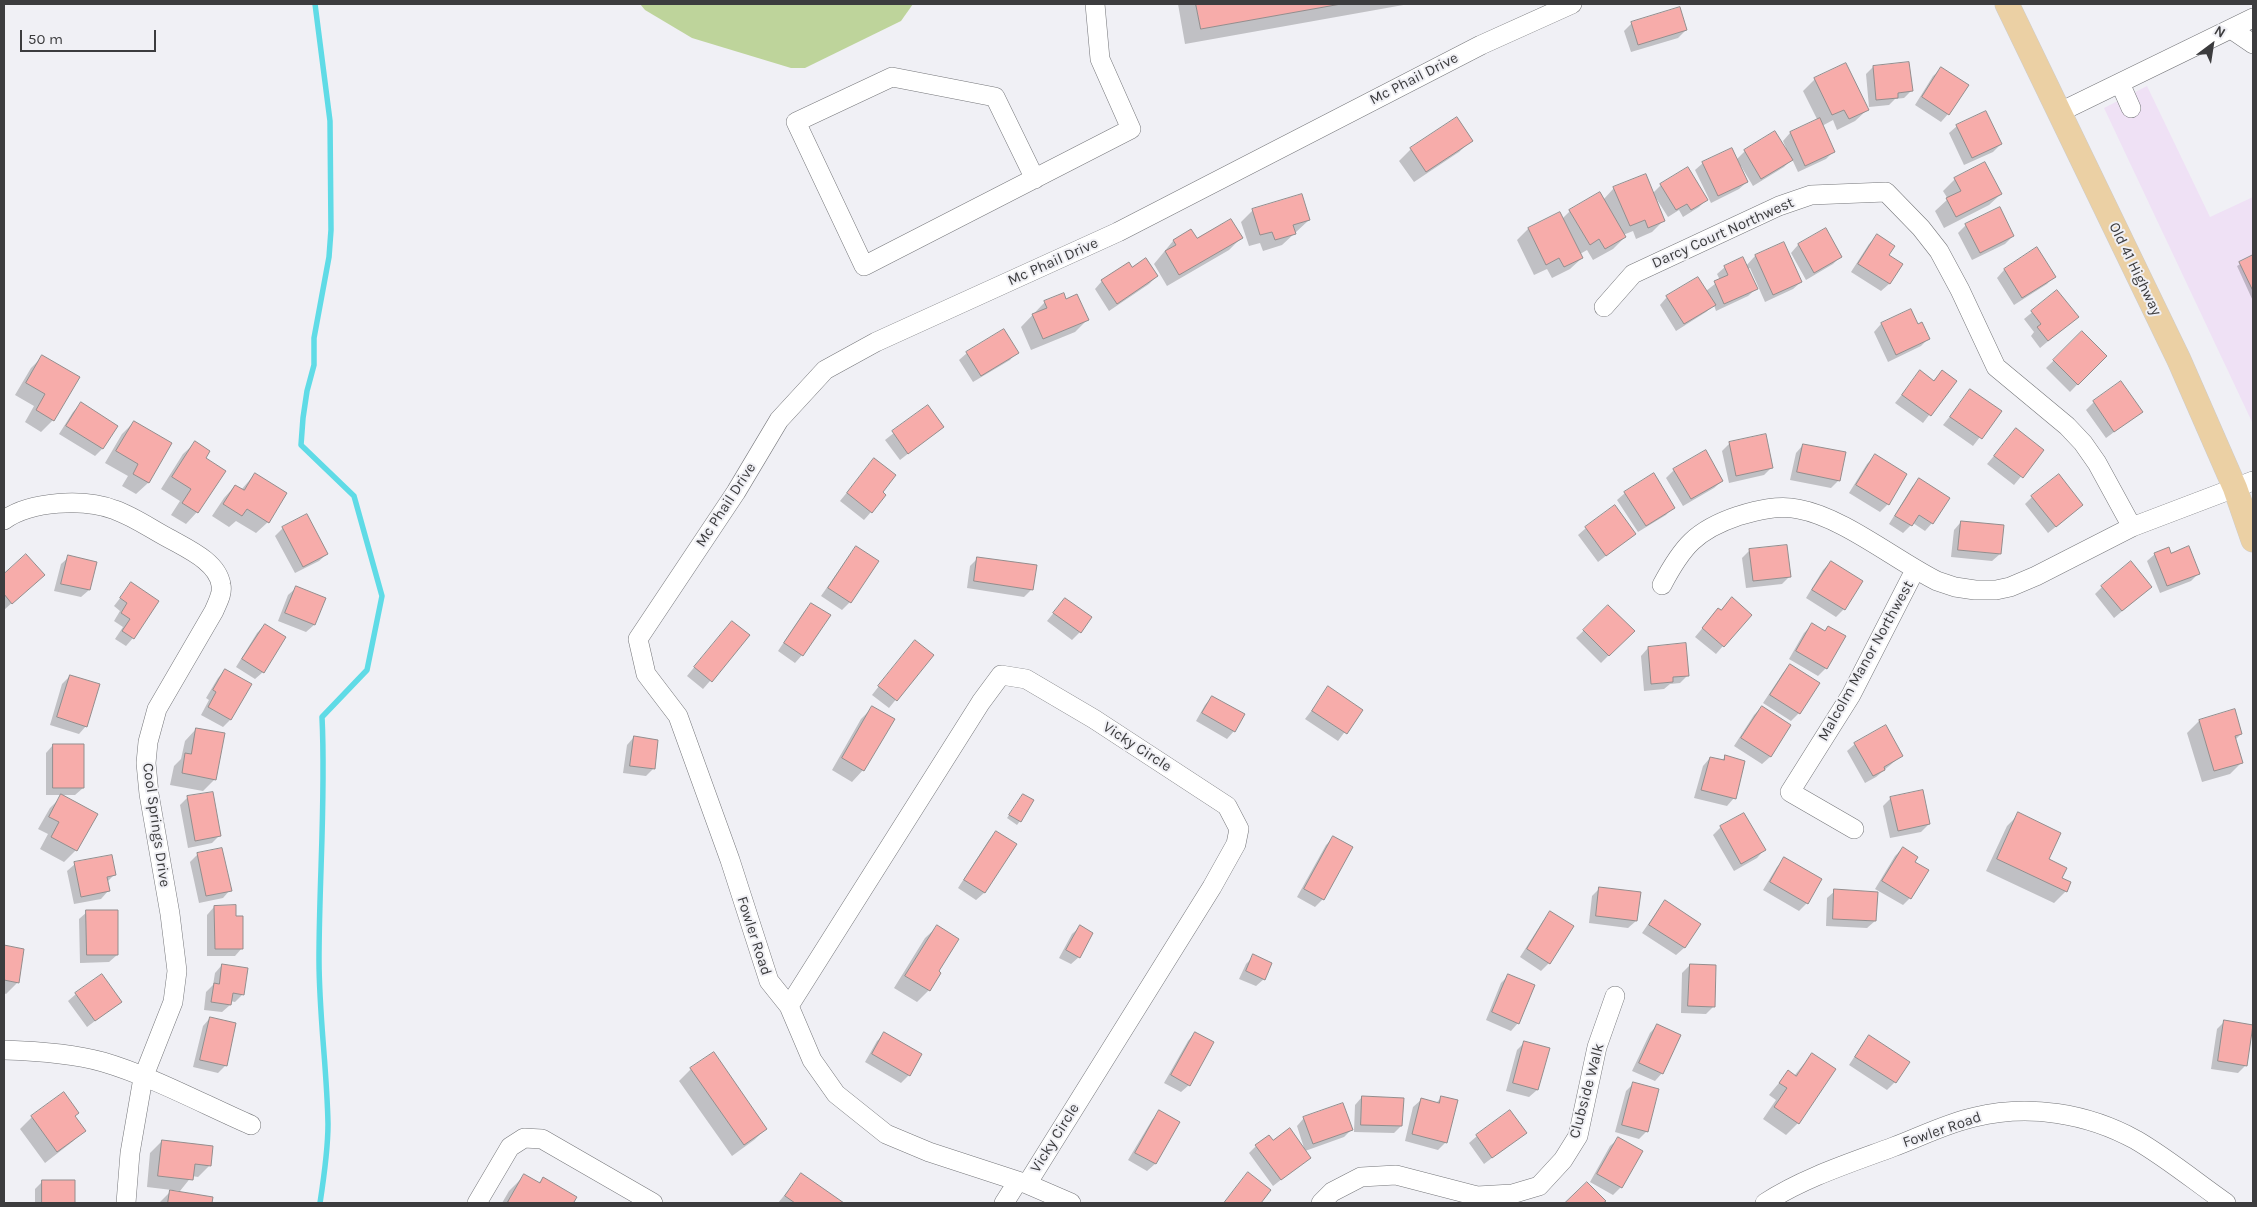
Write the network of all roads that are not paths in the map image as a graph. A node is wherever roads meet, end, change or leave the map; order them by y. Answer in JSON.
{"nodes":[{"id":1,"x":1095,"y":4,"type":"edge"},
{"id":2,"x":1572,"y":4,"type":"edge"},
{"id":3,"x":2007,"y":4,"type":"edge"},
{"id":4,"x":2253,"y":18,"type":"edge"},
{"id":5,"x":2231,"y":29,"type":"junction"},
{"id":6,"x":2253,"y":44,"type":"edge"},
{"id":7,"x":2120,"y":83,"type":"junction"},
{"id":8,"x":2131,"y":108,"type":"dead end"},
{"id":9,"x":2060,"y":112,"type":"junction"},
{"id":10,"x":1035,"y":178,"type":"junction"},
{"id":11,"x":1604,"y":307,"type":"dead end"},
{"id":12,"x":2244,"y":485,"type":"edge"},
{"id":13,"x":4,"y":520,"type":"edge"},
{"id":14,"x":2132,"y":527,"type":"junction"},
{"id":15,"x":2253,"y":540,"type":"edge"},
{"id":16,"x":1915,"y":570,"type":"junction"},
{"id":17,"x":1662,"y":585,"type":"dead end"},
{"id":18,"x":638,"y":638,"type":"joint"},
{"id":19,"x":1854,"y":829,"type":"dead end"},
{"id":20,"x":1615,"y":996,"type":"dead end"},
{"id":21,"x":789,"y":1006,"type":"junction"},
{"id":22,"x":4,"y":1050,"type":"edge"},
{"id":23,"x":143,"y":1078,"type":"junction"},
{"id":24,"x":251,"y":1125,"type":"dead end"},
{"id":25,"x":1022,"y":1183,"type":"junction"},
{"id":26,"x":126,"y":1203,"type":"edge"},
{"id":27,"x":477,"y":1203,"type":"edge"},
{"id":28,"x":653,"y":1203,"type":"edge"},
{"id":29,"x":1004,"y":1203,"type":"edge"},
{"id":30,"x":1071,"y":1203,"type":"edge"},
{"id":31,"x":1321,"y":1203,"type":"edge"},
{"id":32,"x":1765,"y":1203,"type":"edge"},
{"id":33,"x":2226,"y":1203,"type":"edge"}],
"edges":[{"from":1,"to":10,"type":"street"},
{"from":2,"to":18,"type":"street","name":"Mc Phail Drive"},
{"from":3,"to":9,"type":"main road","name":"Old 41 Highway"},
{"from":4,"to":5,"type":"street"},
{"from":5,"to":6,"type":"street"},
{"from":5,"to":7,"type":"street"},
{"from":7,"to":8,"type":"street"},
{"from":7,"to":9,"type":"street"},
{"from":9,"to":12,"type":"main road","name":"Old 41 Highway"},
{"from":10,"to":10,"type":"street"},
{"from":11,"to":14,"type":"street","name":"Darcy Court Northwest"},
{"from":12,"to":14,"type":"street"},
{"from":12,"to":15,"type":"main road","name":"Old 41 Highway"},
{"from":13,"to":23,"type":"street","name":"Cool Springs Drive"},
{"from":14,"to":16,"type":"street"},
{"from":16,"to":17,"type":"street"},
{"from":16,"to":19,"type":"street","name":"Malcolm Manor Northwest"},
{"from":18,"to":21,"type":"street","name":"Fowler Road"},
{"from":20,"to":31,"type":"street","name":"Clubside Walk"},
{"from":21,"to":25,"type":"street","name":"Fowler Road"},
{"from":21,"to":25,"type":"street","name":"Vicky Circle"},
{"from":22,"to":23,"type":"street"},
{"from":23,"to":24,"type":"street"},
{"from":23,"to":26,"type":"street","name":"Cool Springs Drive"},
{"from":25,"to":29,"type":"street"},
{"from":25,"to":30,"type":"street","name":"Fowler Road"},
{"from":27,"to":28,"type":"street"},
{"from":32,"to":33,"type":"street","name":"Fowler Road"}]}
